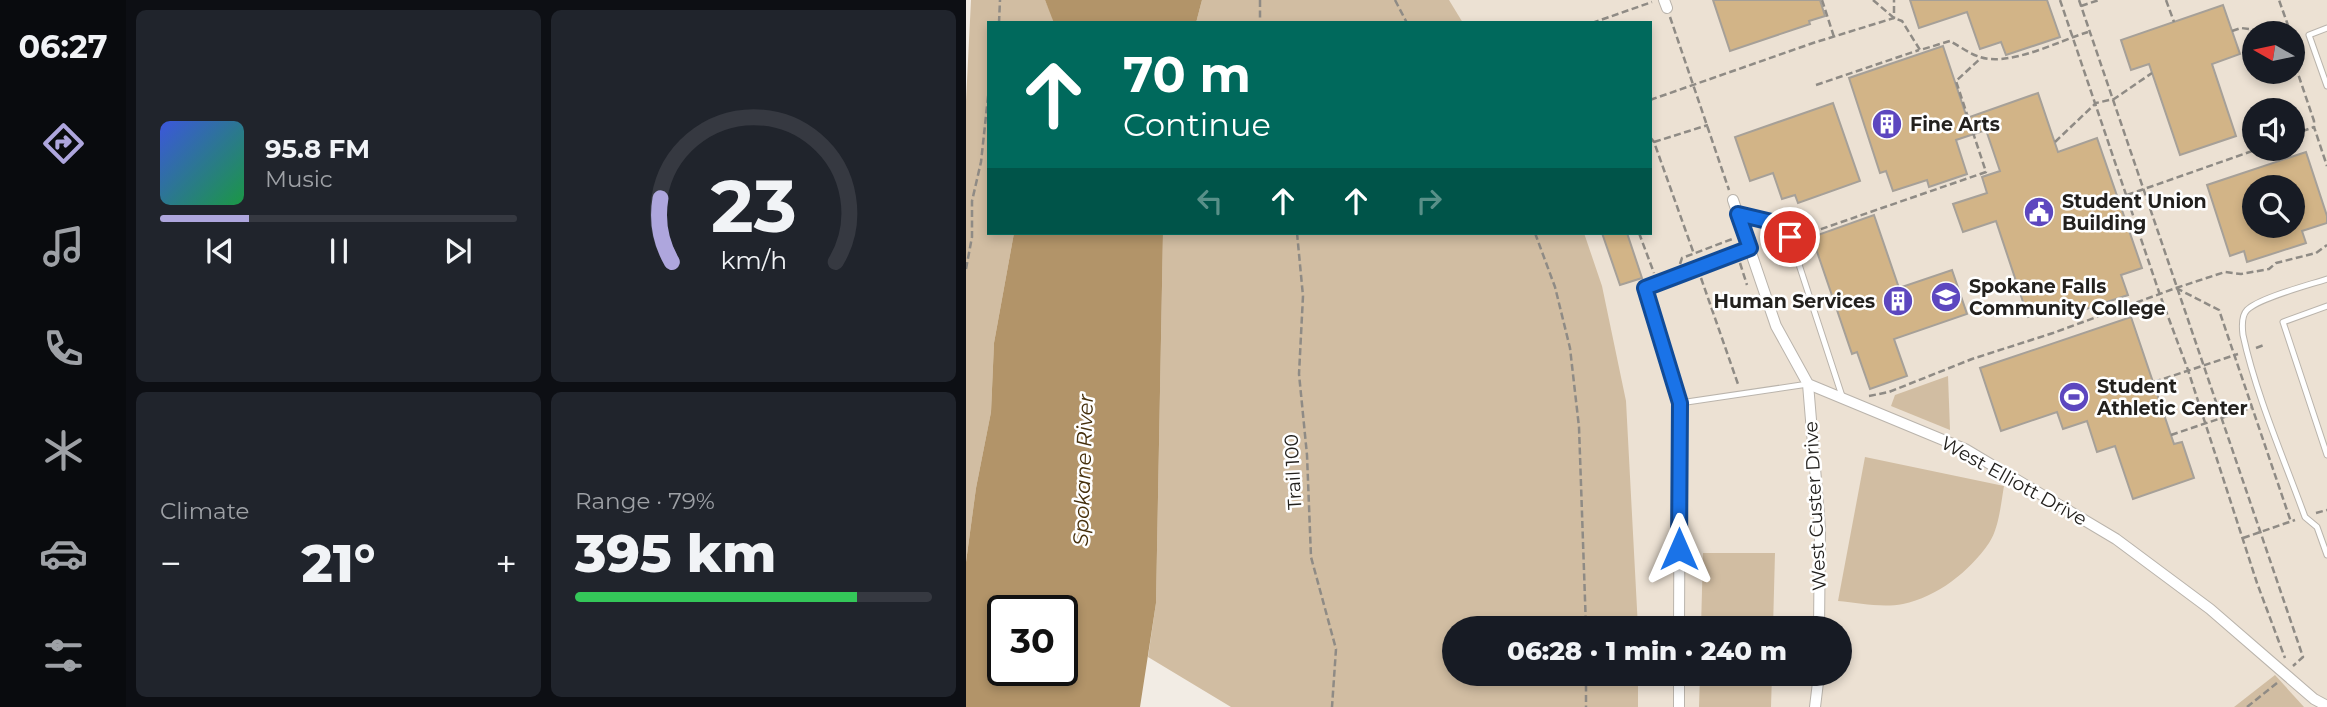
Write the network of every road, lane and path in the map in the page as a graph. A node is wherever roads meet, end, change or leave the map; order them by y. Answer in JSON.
{"nodes":[{"id":1,"x":1000,"y":0,"type":"edge"},
{"id":2,"x":1260,"y":0,"type":"edge"},
{"id":3,"x":1395,"y":0,"type":"edge"},
{"id":4,"x":1655,"y":0,"type":"edge"},
{"id":5,"x":1822,"y":0,"type":"edge"},
{"id":6,"x":1872,"y":0,"type":"edge"},
{"id":7,"x":1894,"y":0,"type":"edge"},
{"id":8,"x":2060,"y":0,"type":"edge"},
{"id":9,"x":2079,"y":0,"type":"edge"},
{"id":10,"x":2099,"y":0,"type":"edge"},
{"id":11,"x":2166,"y":0,"type":"edge"},
{"id":12,"x":2279,"y":0,"type":"edge"},
{"id":13,"x":1665,"y":4,"type":"edge"},
{"id":14,"x":2081,"y":6,"type":"junction"},
{"id":15,"x":1894,"y":18,"type":"junction"},
{"id":16,"x":999,"y":21,"type":"edge"},
{"id":17,"x":1261,"y":21,"type":"edge"},
{"id":18,"x":1407,"y":21,"type":"edge"},
{"id":19,"x":1602,"y":21,"type":"edge"},
{"id":20,"x":2286,"y":21,"type":"edge"},
{"id":21,"x":2174,"y":22,"type":"dead end"},
{"id":22,"x":2242,"y":27,"type":"edge"},
{"id":23,"x":2327,"y":28,"type":"edge"},
{"id":24,"x":2089,"y":31,"type":"junction"},
{"id":25,"x":2232,"y":31,"type":"dead end"},
{"id":26,"x":1834,"y":37,"type":"junction"},
{"id":27,"x":2072,"y":37,"type":"junction"},
{"id":28,"x":1920,"y":50,"type":"junction"},
{"id":29,"x":1981,"y":58,"type":"junction"},
{"id":30,"x":2152,"y":73,"type":"dead end"},
{"id":31,"x":2301,"y":84,"type":"edge"},
{"id":32,"x":1816,"y":85,"type":"dead end"},
{"id":33,"x":1693,"y":86,"type":"junction"},
{"id":34,"x":2327,"y":86,"type":"edge"},
{"id":35,"x":1652,"y":99,"type":"edge"},
{"id":36,"x":2114,"y":99,"type":"junction"},
{"id":37,"x":2096,"y":103,"type":"junction"},
{"id":38,"x":987,"y":106,"type":"edge"},
{"id":39,"x":1708,"y":125,"type":"junction"},
{"id":40,"x":2314,"y":127,"type":"junction"},
{"id":41,"x":2305,"y":130,"type":"edge"},
{"id":42,"x":1652,"y":140,"type":"edge"},
{"id":43,"x":1654,"y":142,"type":"junction"},
{"id":44,"x":2055,"y":142,"type":"dead end"},
{"id":45,"x":2242,"y":154,"type":"edge"},
{"id":46,"x":2327,"y":166,"type":"edge"},
{"id":47,"x":2144,"y":188,"type":"junction"},
{"id":48,"x":2127,"y":195,"type":"junction"},
{"id":49,"x":1732,"y":200,"type":"joint"},
{"id":50,"x":1738,"y":214,"type":"junction"},
{"id":51,"x":1732,"y":230,"type":"dead end"},
{"id":52,"x":1297,"y":235,"type":"edge"},
{"id":53,"x":1536,"y":235,"type":"edge"},
{"id":54,"x":1640,"y":235,"type":"edge"},
{"id":55,"x":1801,"y":236,"type":"dead end"},
{"id":56,"x":2327,"y":245,"type":"edge"},
{"id":57,"x":1750,"y":248,"type":"junction"},
{"id":58,"x":1694,"y":254,"type":"junction"},
{"id":59,"x":1740,"y":263,"type":"dead end"},
{"id":60,"x":1680,"y":264,"type":"dead end"},
{"id":61,"x":966,"y":269,"type":"edge"},
{"id":62,"x":1654,"y":274,"type":"dead end"},
{"id":63,"x":1702,"y":278,"type":"dead end"},
{"id":64,"x":2327,"y":279,"type":"edge"},
{"id":65,"x":1748,"y":285,"type":"dead end"},
{"id":66,"x":2176,"y":288,"type":"junction"},
{"id":67,"x":2160,"y":295,"type":"junction"},
{"id":68,"x":2327,"y":306,"type":"edge"},
{"id":69,"x":2264,"y":345,"type":"dead end"},
{"id":70,"x":2256,"y":348,"type":"dead end"},
{"id":71,"x":2236,"y":354,"type":"junction"},
{"id":72,"x":2204,"y":365,"type":"junction"},
{"id":73,"x":2188,"y":370,"type":"junction"},
{"id":74,"x":2154,"y":382,"type":"dead end"},
{"id":75,"x":1808,"y":384,"type":"junction"},
{"id":76,"x":1741,"y":394,"type":"junction"},
{"id":77,"x":1845,"y":400,"type":"junction"},
{"id":78,"x":1680,"y":403,"type":"junction"},
{"id":79,"x":2252,"y":407,"type":"junction"},
{"id":80,"x":2222,"y":418,"type":"junction"},
{"id":81,"x":2206,"y":423,"type":"junction"},
{"id":82,"x":2171,"y":435,"type":"dead end"},
{"id":83,"x":2327,"y":455,"type":"edge"},
{"id":84,"x":2327,"y":510,"type":"edge"},
{"id":85,"x":2313,"y":514,"type":"dead end"},
{"id":86,"x":2327,"y":524,"type":"edge"},
{"id":87,"x":2317,"y":527,"type":"junction"},
{"id":88,"x":2261,"y":533,"type":"junction"},
{"id":89,"x":2243,"y":538,"type":"junction"},
{"id":90,"x":2327,"y":555,"type":"edge"},
{"id":91,"x":1586,"y":616,"type":"edge"},
{"id":92,"x":1679,"y":616,"type":"edge"},
{"id":93,"x":1819,"y":616,"type":"edge"},
{"id":94,"x":2281,"y":679,"type":"dead end"},
{"id":95,"x":1586,"y":686,"type":"edge"},
{"id":96,"x":1679,"y":686,"type":"edge"},
{"id":97,"x":1818,"y":686,"type":"edge"},
{"id":98,"x":2327,"y":706,"type":"edge"},
{"id":99,"x":1332,"y":707,"type":"edge"},
{"id":100,"x":1586,"y":707,"type":"edge"},
{"id":101,"x":1679,"y":707,"type":"edge"},
{"id":102,"x":1815,"y":707,"type":"edge"},
{"id":103,"x":2246,"y":707,"type":"edge"}],
"edges":[{"from":1,"to":16,"type":"path"},
{"from":2,"to":17,"type":"path"},
{"from":3,"to":18,"type":"path"},
{"from":4,"to":19,"type":"path"},
{"from":5,"to":26,"type":"path"},
{"from":6,"to":15,"type":"path"},
{"from":7,"to":15,"type":"path"},
{"from":8,"to":27,"type":"path"},
{"from":9,"to":14,"type":"path"},
{"from":10,"to":14,"type":"path"},
{"from":11,"to":21,"type":"path"},
{"from":12,"to":20,"type":"path"},
{"from":13,"to":33,"type":"path"},
{"from":14,"to":24,"type":"path"},
{"from":15,"to":26,"type":"path"},
{"from":15,"to":28,"type":"path"},
{"from":22,"to":25,"type":"path"},
{"from":23,"to":34,"type":"lane"},
{"from":24,"to":27,"type":"path"},
{"from":24,"to":36,"type":"path"},
{"from":26,"to":33,"type":"path"},
{"from":27,"to":29,"type":"path"},
{"from":27,"to":37,"type":"path"},
{"from":28,"to":29,"type":"path"},
{"from":28,"to":32,"type":"path"},
{"from":29,"to":55,"type":"path"},
{"from":30,"to":36,"type":"path"},
{"from":31,"to":40,"type":"path"},
{"from":33,"to":35,"type":"path"},
{"from":33,"to":39,"type":"path"},
{"from":36,"to":37,"type":"path"},
{"from":36,"to":47,"type":"path"},
{"from":37,"to":44,"type":"path"},
{"from":37,"to":48,"type":"path"},
{"from":38,"to":61,"type":"path"},
{"from":39,"to":43,"type":"path"},
{"from":39,"to":49,"type":"path"},
{"from":40,"to":41,"type":"path"},
{"from":40,"to":46,"type":"path"},
{"from":42,"to":43,"type":"path"},
{"from":43,"to":58,"type":"path"},
{"from":45,"to":47,"type":"path"},
{"from":47,"to":48,"type":"path"},
{"from":47,"to":66,"type":"path"},
{"from":48,"to":67,"type":"path"},
{"from":49,"to":50,"type":"street"},
{"from":50,"to":57,"type":"street"},
{"from":50,"to":77,"type":"lane"},
{"from":51,"to":58,"type":"path"},
{"from":52,"to":99,"type":"path","name":"Trail 100"},
{"from":53,"to":91,"type":"path"},
{"from":54,"to":62,"type":"path"},
{"from":56,"to":66,"type":"path"},
{"from":57,"to":75,"type":"street"},
{"from":57,"to":78,"type":"lane"},
{"from":58,"to":60,"type":"path"},
{"from":59,"to":65,"type":"path"},
{"from":63,"to":76,"type":"path"},
{"from":64,"to":87,"type":"lane"},
{"from":66,"to":67,"type":"path"},
{"from":66,"to":71,"type":"path"},
{"from":66,"to":72,"type":"path"},
{"from":67,"to":73,"type":"path"},
{"from":67,"to":77,"type":"path"},
{"from":68,"to":83,"type":"lane"},
{"from":69,"to":70,"type":"path"},
{"from":71,"to":72,"type":"path"},
{"from":71,"to":79,"type":"path"},
{"from":72,"to":73,"type":"path"},
{"from":72,"to":80,"type":"path"},
{"from":73,"to":74,"type":"path"},
{"from":73,"to":81,"type":"path"},
{"from":75,"to":76,"type":"lane"},
{"from":75,"to":77,"type":"street","name":"West Elliott Drive"},
{"from":75,"to":93,"type":"street","name":"West Custer Drive"},
{"from":76,"to":78,"type":"lane"},
{"from":77,"to":98,"type":"street","name":"West Elliott Drive"},
{"from":78,"to":92,"type":"street"},
{"from":79,"to":80,"type":"path"},
{"from":79,"to":88,"type":"path"},
{"from":80,"to":81,"type":"path"},
{"from":80,"to":88,"type":"path"},
{"from":81,"to":82,"type":"path"},
{"from":81,"to":89,"type":"path"},
{"from":84,"to":85,"type":"path"},
{"from":86,"to":87,"type":"lane"},
{"from":87,"to":90,"type":"lane"},
{"from":88,"to":89,"type":"path"},
{"from":88,"to":89,"type":"path"},
{"from":94,"to":103,"type":"path"},
{"from":95,"to":100,"type":"path"},
{"from":96,"to":101,"type":"street"},
{"from":97,"to":102,"type":"street"}]}
